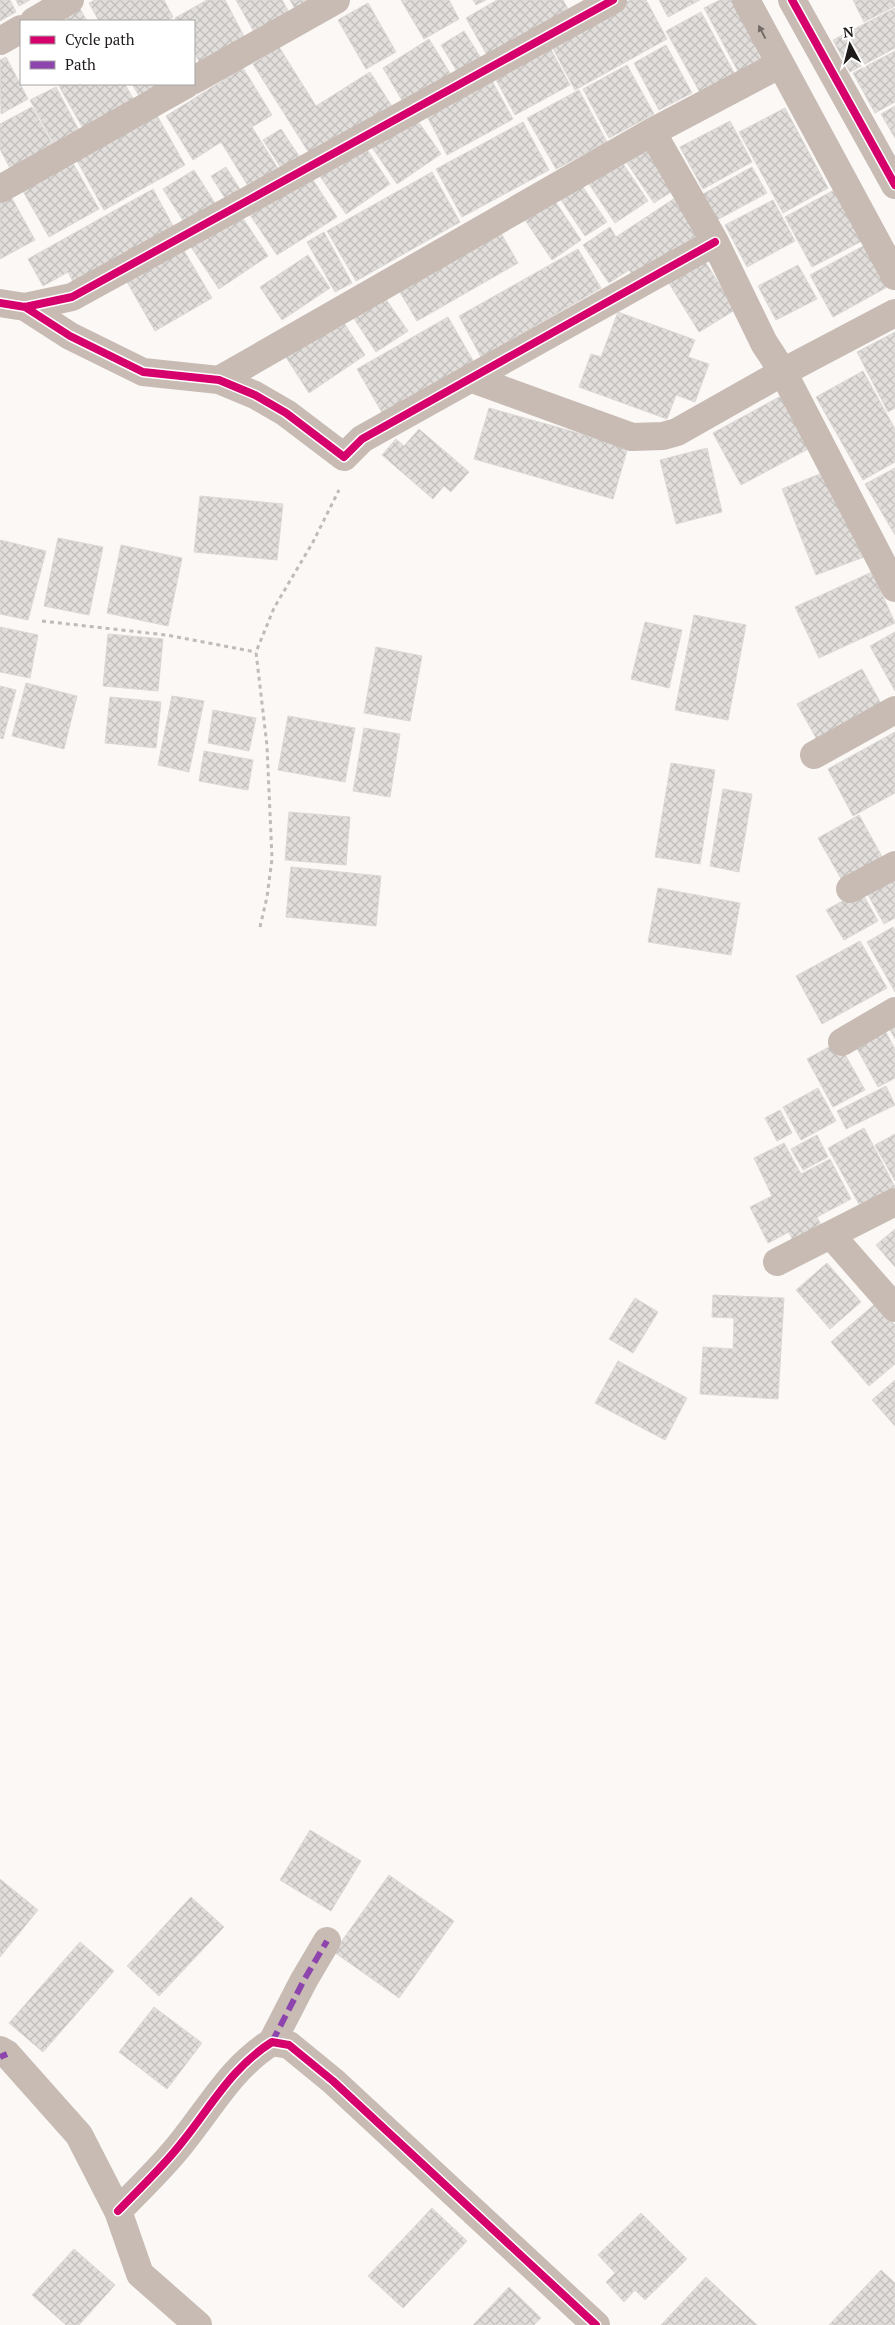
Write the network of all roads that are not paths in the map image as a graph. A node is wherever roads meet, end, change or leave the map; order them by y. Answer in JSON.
{"nodes":[{"id":1,"x":70,"y":0,"type":"edge"},
{"id":2,"x":336,"y":0,"type":"edge"},
{"id":3,"x":612,"y":0,"type":"edge"},
{"id":4,"x":746,"y":0,"type":"edge"},
{"id":5,"x":792,"y":0,"type":"edge"},
{"id":6,"x":578,"y":8,"type":"edge"},
{"id":7,"x":36,"y":20,"type":"edge"},
{"id":8,"x":20,"y":30,"type":"edge"},
{"id":9,"x":0,"y":41,"type":"edge"},
{"id":10,"x":779,"y":65,"type":"junction"},
{"id":11,"x":195,"y":79,"type":"edge"},
{"id":12,"x":185,"y":85,"type":"edge"},
{"id":13,"x":652,"y":132,"type":"junction"},
{"id":14,"x":895,"y":185,"type":"edge"},
{"id":15,"x":0,"y":189,"type":"edge"},
{"id":16,"x":715,"y":242,"type":"junction"},
{"id":17,"x":895,"y":276,"type":"edge"},
{"id":18,"x":13,"y":305,"type":"edge"},
{"id":19,"x":895,"y":313,"type":"edge"},
{"id":20,"x":783,"y":372,"type":"junction"},
{"id":21,"x":470,"y":378,"type":"junction"},
{"id":22,"x":219,"y":380,"type":"junction"},
{"id":23,"x":895,"y":588,"type":"edge"},
{"id":24,"x":895,"y":710,"type":"edge"},
{"id":25,"x":814,"y":755,"type":"dead end"},
{"id":26,"x":895,"y":865,"type":"edge"},
{"id":27,"x":850,"y":889,"type":"dead end"},
{"id":28,"x":895,"y":1011,"type":"edge"},
{"id":29,"x":842,"y":1042,"type":"dead end"},
{"id":30,"x":895,"y":1202,"type":"edge"},
{"id":31,"x":831,"y":1235,"type":"junction"},
{"id":32,"x":778,"y":1262,"type":"dead end"},
{"id":33,"x":895,"y":1308,"type":"edge"},
{"id":34,"x":328,"y":1941,"type":"dead end"},
{"id":35,"x":272,"y":2042,"type":"junction"},
{"id":36,"x":2,"y":2054,"type":"edge"},
{"id":37,"x":118,"y":2211,"type":"junction"},
{"id":38,"x":198,"y":2325,"type":"edge"},
{"id":39,"x":596,"y":2325,"type":"edge"}],
"edges":[{"from":1,"to":7,"type":"street"},
{"from":2,"to":11,"type":"street"},
{"from":3,"to":6,"type":"street"},
{"from":10,"to":4,"type":"street","one_way":true},
{"from":5,"to":14,"type":"street"},
{"from":6,"to":18,"type":"street"},
{"from":8,"to":9,"type":"street"},
{"from":10,"to":13,"type":"street"},
{"from":10,"to":17,"type":"street"},
{"from":12,"to":15,"type":"street"},
{"from":13,"to":16,"type":"street"},
{"from":13,"to":22,"type":"street"},
{"from":16,"to":20,"type":"street"},
{"from":16,"to":21,"type":"street"},
{"from":18,"to":22,"type":"street"},
{"from":19,"to":20,"type":"street"},
{"from":20,"to":21,"type":"street"},
{"from":20,"to":23,"type":"street"},
{"from":21,"to":22,"type":"street"},
{"from":24,"to":25,"type":"street"},
{"from":26,"to":27,"type":"street"},
{"from":28,"to":29,"type":"street"},
{"from":30,"to":31,"type":"street"},
{"from":31,"to":32,"type":"street"},
{"from":31,"to":33,"type":"street"},
{"from":34,"to":35,"type":"street"},
{"from":35,"to":37,"type":"street"},
{"from":35,"to":39,"type":"street"},
{"from":36,"to":37,"type":"street"},
{"from":37,"to":38,"type":"street"}]}
